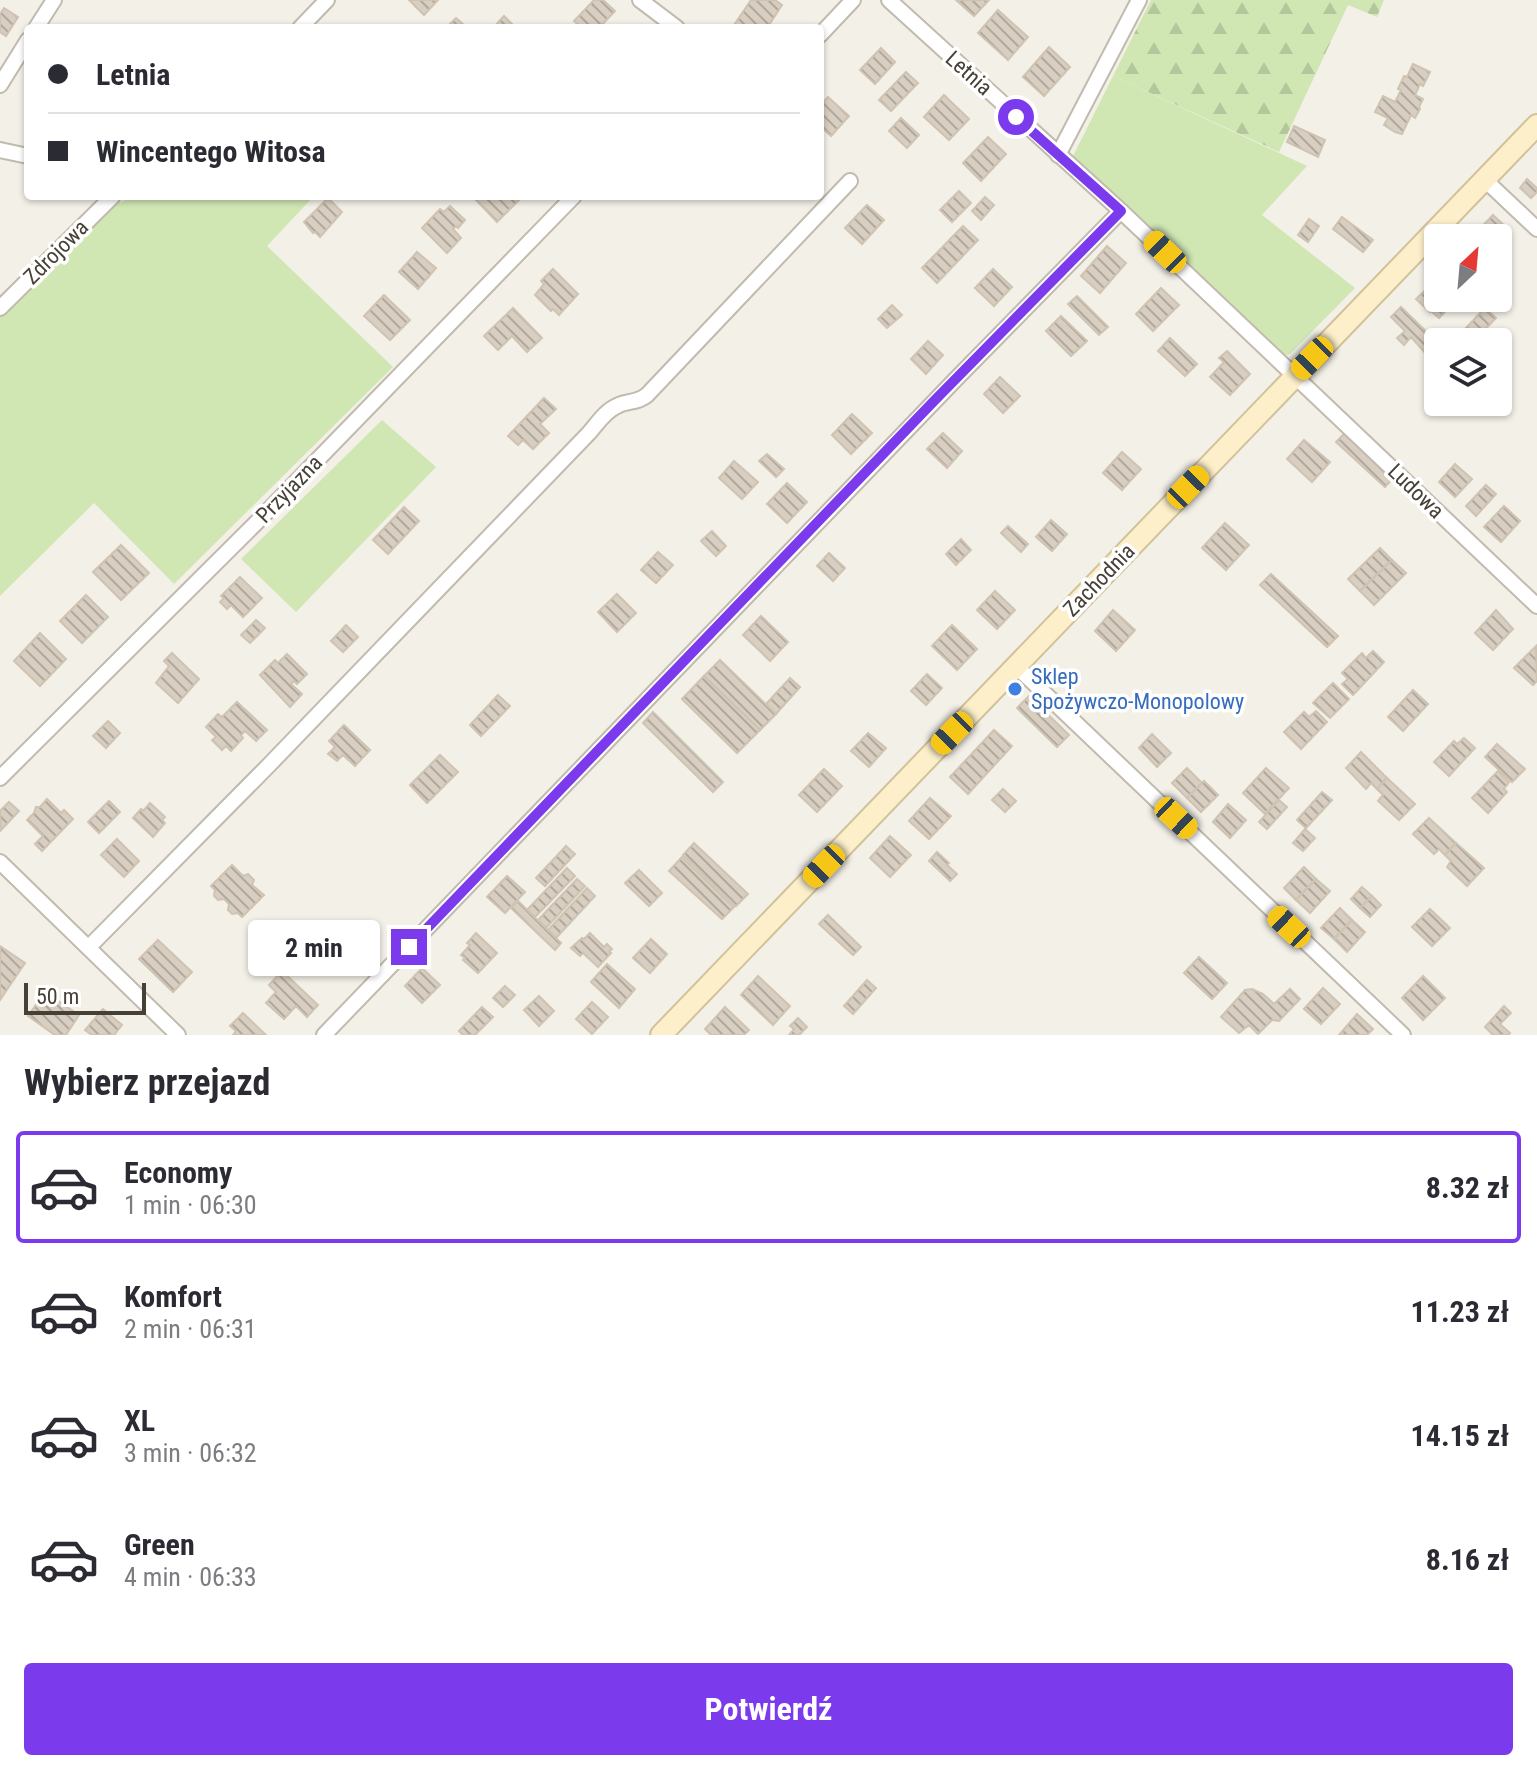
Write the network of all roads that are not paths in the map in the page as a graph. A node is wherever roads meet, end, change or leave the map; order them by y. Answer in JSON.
{"nodes":[{"id":1,"x":54,"y":0,"type":"edge"},
{"id":2,"x":327,"y":0,"type":"edge"},
{"id":3,"x":640,"y":0,"type":"edge"},
{"id":4,"x":853,"y":0,"type":"edge"},
{"id":5,"x":889,"y":0,"type":"edge"},
{"id":6,"x":1139,"y":0,"type":"edge"},
{"id":7,"x":39,"y":24,"type":"edge"},
{"id":8,"x":304,"y":24,"type":"edge"},
{"id":9,"x":672,"y":24,"type":"edge"},
{"id":10,"x":824,"y":31,"type":"edge"},
{"id":11,"x":24,"y":46,"type":"edge"},
{"id":12,"x":0,"y":85,"type":"edge"},
{"id":13,"x":1537,"y":125,"type":"edge"},
{"id":14,"x":0,"y":150,"type":"edge"},
{"id":15,"x":24,"y":155,"type":"edge"},
{"id":16,"x":1058,"y":155,"type":"junction"},
{"id":17,"x":1484,"y":179,"type":"junction"},
{"id":18,"x":850,"y":181,"type":"dead end"},
{"id":19,"x":109,"y":200,"type":"edge"},
{"id":20,"x":570,"y":200,"type":"edge"},
{"id":21,"x":1121,"y":211,"type":"junction"},
{"id":22,"x":1537,"y":229,"type":"edge"},
{"id":23,"x":0,"y":308,"type":"edge"},
{"id":24,"x":1295,"y":375,"type":"junction"},
{"id":25,"x":1537,"y":606,"type":"edge"},
{"id":26,"x":1017,"y":667,"type":"junction"},
{"id":27,"x":0,"y":778,"type":"edge"},
{"id":28,"x":0,"y":862,"type":"edge"},
{"id":29,"x":89,"y":947,"type":"junction"},
{"id":30,"x":178,"y":1035,"type":"edge"},
{"id":31,"x":324,"y":1035,"type":"edge"},
{"id":32,"x":661,"y":1035,"type":"edge"},
{"id":33,"x":1403,"y":1035,"type":"edge"}],
"edges":[{"from":1,"to":7,"type":"street"},
{"from":2,"to":8,"type":"street"},
{"from":3,"to":9,"type":"street"},
{"from":4,"to":10,"type":"street"},
{"from":5,"to":16,"type":"street","name":"Letnia"},
{"from":6,"to":16,"type":"street"},
{"from":11,"to":12,"type":"street"},
{"from":13,"to":17,"type":"street","name":"Zachodnia"},
{"from":14,"to":15,"type":"street"},
{"from":16,"to":21,"type":"street","name":"Letnia"},
{"from":17,"to":22,"type":"street"},
{"from":17,"to":24,"type":"street","name":"Zachodnia"},
{"from":18,"to":29,"type":"street"},
{"from":19,"to":23,"type":"street","name":"Zdrojowa"},
{"from":20,"to":27,"type":"street","name":"Przyjazna"},
{"from":21,"to":24,"type":"street","name":"Letnia"},
{"from":21,"to":31,"type":"street"},
{"from":24,"to":25,"type":"street","name":"Ludowa"},
{"from":24,"to":26,"type":"street","name":"Zachodnia"},
{"from":26,"to":32,"type":"street","name":"Zachodnia"},
{"from":26,"to":33,"type":"street"},
{"from":28,"to":29,"type":"street"},
{"from":29,"to":30,"type":"street"}]}
